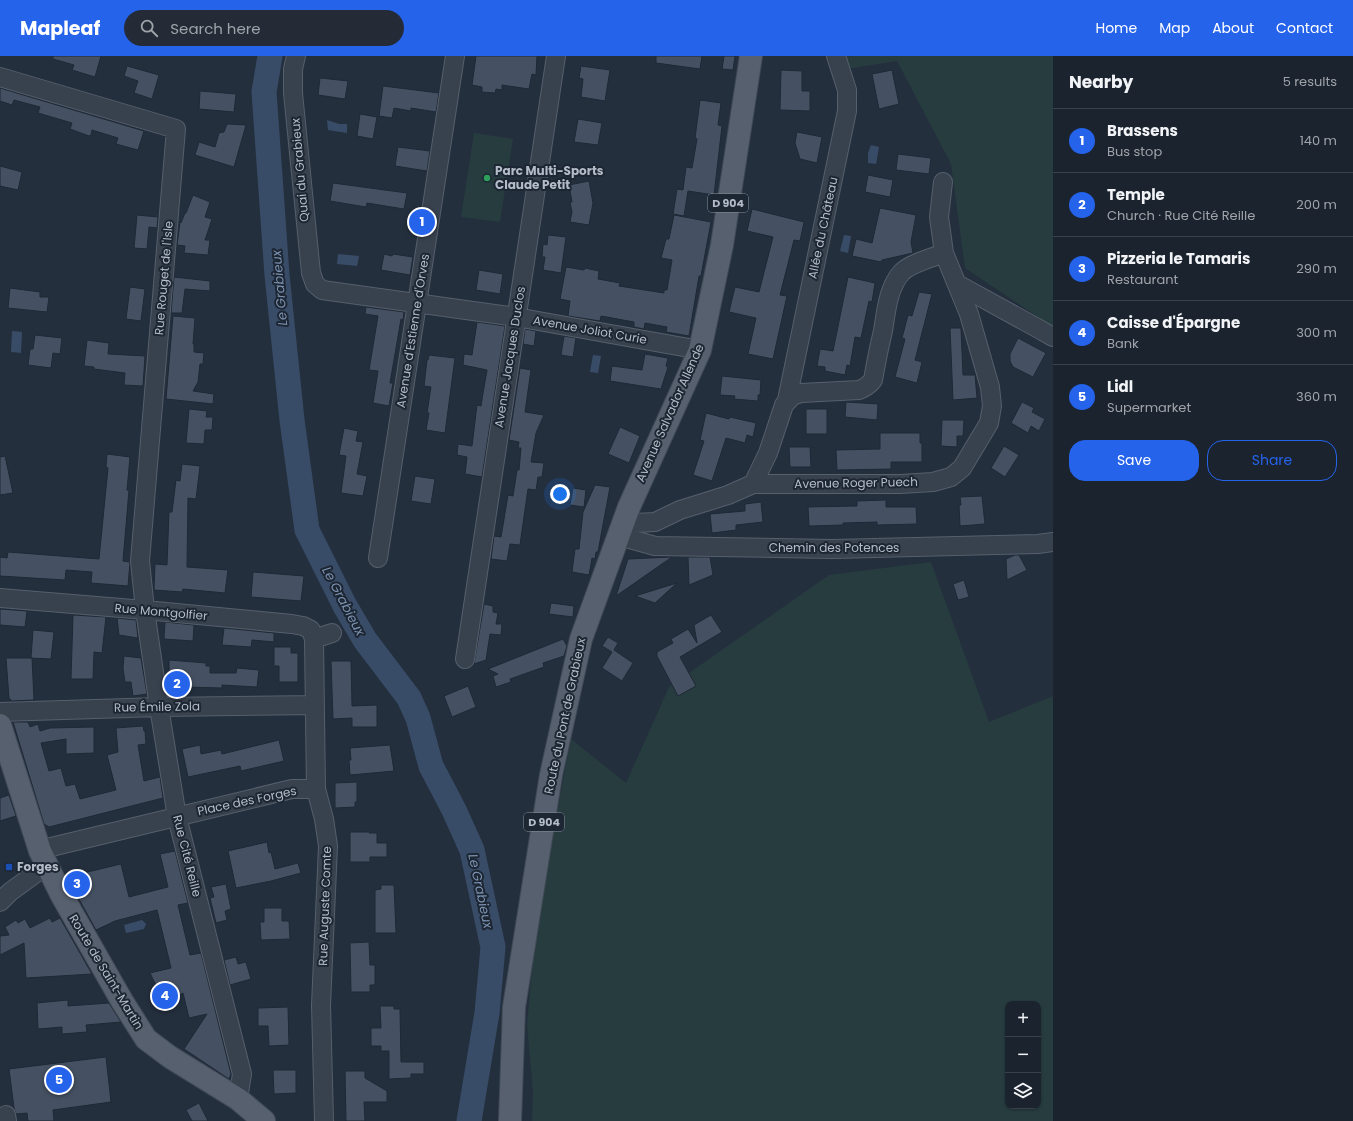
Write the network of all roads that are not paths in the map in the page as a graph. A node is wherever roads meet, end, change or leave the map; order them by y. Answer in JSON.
{"nodes":[{"id":1,"x":296,"y":56,"type":"edge"},
{"id":2,"x":455,"y":56,"type":"edge"},
{"id":3,"x":556,"y":56,"type":"edge"},
{"id":4,"x":751,"y":56,"type":"edge"},
{"id":5,"x":836,"y":56,"type":"edge"},
{"id":6,"x":0,"y":77,"type":"edge"},
{"id":7,"x":943,"y":182,"type":"dead end"},
{"id":8,"x":944,"y":253,"type":"junction"},
{"id":9,"x":315,"y":284,"type":"joint"},
{"id":10,"x":957,"y":284,"type":"junction"},
{"id":11,"x":418,"y":302,"type":"junction"},
{"id":12,"x":516,"y":316,"type":"junction"},
{"id":13,"x":1053,"y":338,"type":"edge"},
{"id":14,"x":700,"y":350,"type":"junction"},
{"id":15,"x":787,"y":400,"type":"junction"},
{"id":16,"x":752,"y":484,"type":"junction"},
{"id":17,"x":619,"y":530,"type":"junction"},
{"id":18,"x":1053,"y":542,"type":"edge"},
{"id":19,"x":378,"y":558,"type":"dead end"},
{"id":20,"x":0,"y":598,"type":"edge"},
{"id":21,"x":145,"y":610,"type":"junction"},
{"id":22,"x":332,"y":633,"type":"dead end"},
{"id":23,"x":314,"y":639,"type":"junction"},
{"id":24,"x":465,"y":659,"type":"dead end"},
{"id":25,"x":314,"y":705,"type":"junction"},
{"id":26,"x":159,"y":706,"type":"junction"},
{"id":27,"x":0,"y":712,"type":"edge"},
{"id":28,"x":0,"y":725,"type":"edge"},
{"id":29,"x":316,"y":789,"type":"junction"},
{"id":30,"x":177,"y":817,"type":"junction"},
{"id":31,"x":43,"y":858,"type":"junction"},
{"id":32,"x":3,"y":894,"type":"edge"},
{"id":33,"x":238,"y":1099,"type":"junction"},
{"id":34,"x":264,"y":1121,"type":"edge"},
{"id":35,"x":324,"y":1121,"type":"edge"},
{"id":36,"x":510,"y":1121,"type":"edge"}],
"edges":[{"from":1,"to":9,"type":"street","name":"Quai du Grabieux"},
{"from":2,"to":11,"type":"street","name":"Avenue d'Estienne d'Orves"},
{"from":3,"to":12,"type":"street","name":"Avenue Jacques Duclos"},
{"from":4,"to":14,"type":"main road","name":"Avenue Salvador Allende","number":"D 904"},
{"from":5,"to":15,"type":"street","name":"Allée du Château"},
{"from":6,"to":21,"type":"street","name":"Rue Rouget de l'Isle"},
{"from":7,"to":8,"type":"street","name":"Avenue Roger Puech"},
{"from":8,"to":10,"type":"street","name":"Avenue Roger Puech"},
{"from":8,"to":15,"type":"street"},
{"from":9,"to":11,"type":"street","name":"Avenue Joliot Curie"},
{"from":10,"to":13,"type":"street"},
{"from":10,"to":16,"type":"street","name":"Avenue Roger Puech"},
{"from":11,"to":12,"type":"street","name":"Avenue Joliot Curie"},
{"from":11,"to":19,"type":"street","name":"Avenue d'Estienne d'Orves"},
{"from":12,"to":14,"type":"street","name":"Avenue Joliot Curie"},
{"from":12,"to":24,"type":"street","name":"Avenue Jacques Duclos"},
{"from":14,"to":17,"type":"main road","name":"Avenue Salvador Allende","number":"D 904"},
{"from":15,"to":16,"type":"street","name":"Allée du Château"},
{"from":16,"to":17,"type":"street","name":"Avenue Roger Puech"},
{"from":17,"to":18,"type":"street","name":"Chemin des Potences"},
{"from":17,"to":36,"type":"main road","name":"Route du Pont de Grabieux","number":"D 904"},
{"from":20,"to":21,"type":"street","name":"Rue Montgolfier"},
{"from":21,"to":23,"type":"street","name":"Rue Montgolfier"},
{"from":21,"to":26,"type":"street","name":"Rue Cité Reille"},
{"from":22,"to":23,"type":"street"},
{"from":23,"to":25,"type":"street","name":"Rue Auguste Comte"},
{"from":25,"to":26,"type":"street","name":"Rue Émile Zola"},
{"from":25,"to":29,"type":"street","name":"Rue Auguste Comte"},
{"from":26,"to":27,"type":"street","name":"Rue Émile Zola"},
{"from":26,"to":30,"type":"street","name":"Rue Cité Reille"},
{"from":28,"to":31,"type":"main road","name":"Route de Saint-Martin"},
{"from":29,"to":30,"type":"street","name":"Place des Forges"},
{"from":29,"to":35,"type":"street","name":"Rue Auguste Comte"},
{"from":30,"to":31,"type":"street","name":"Place des Forges"},
{"from":30,"to":33,"type":"street","name":"Rue Cité Reille"},
{"from":31,"to":32,"type":"street","name":"Place des Forges"},
{"from":31,"to":33,"type":"main road","name":"Route de Saint-Martin"},
{"from":33,"to":34,"type":"main road","name":"Route de Saint-Martin"}]}
